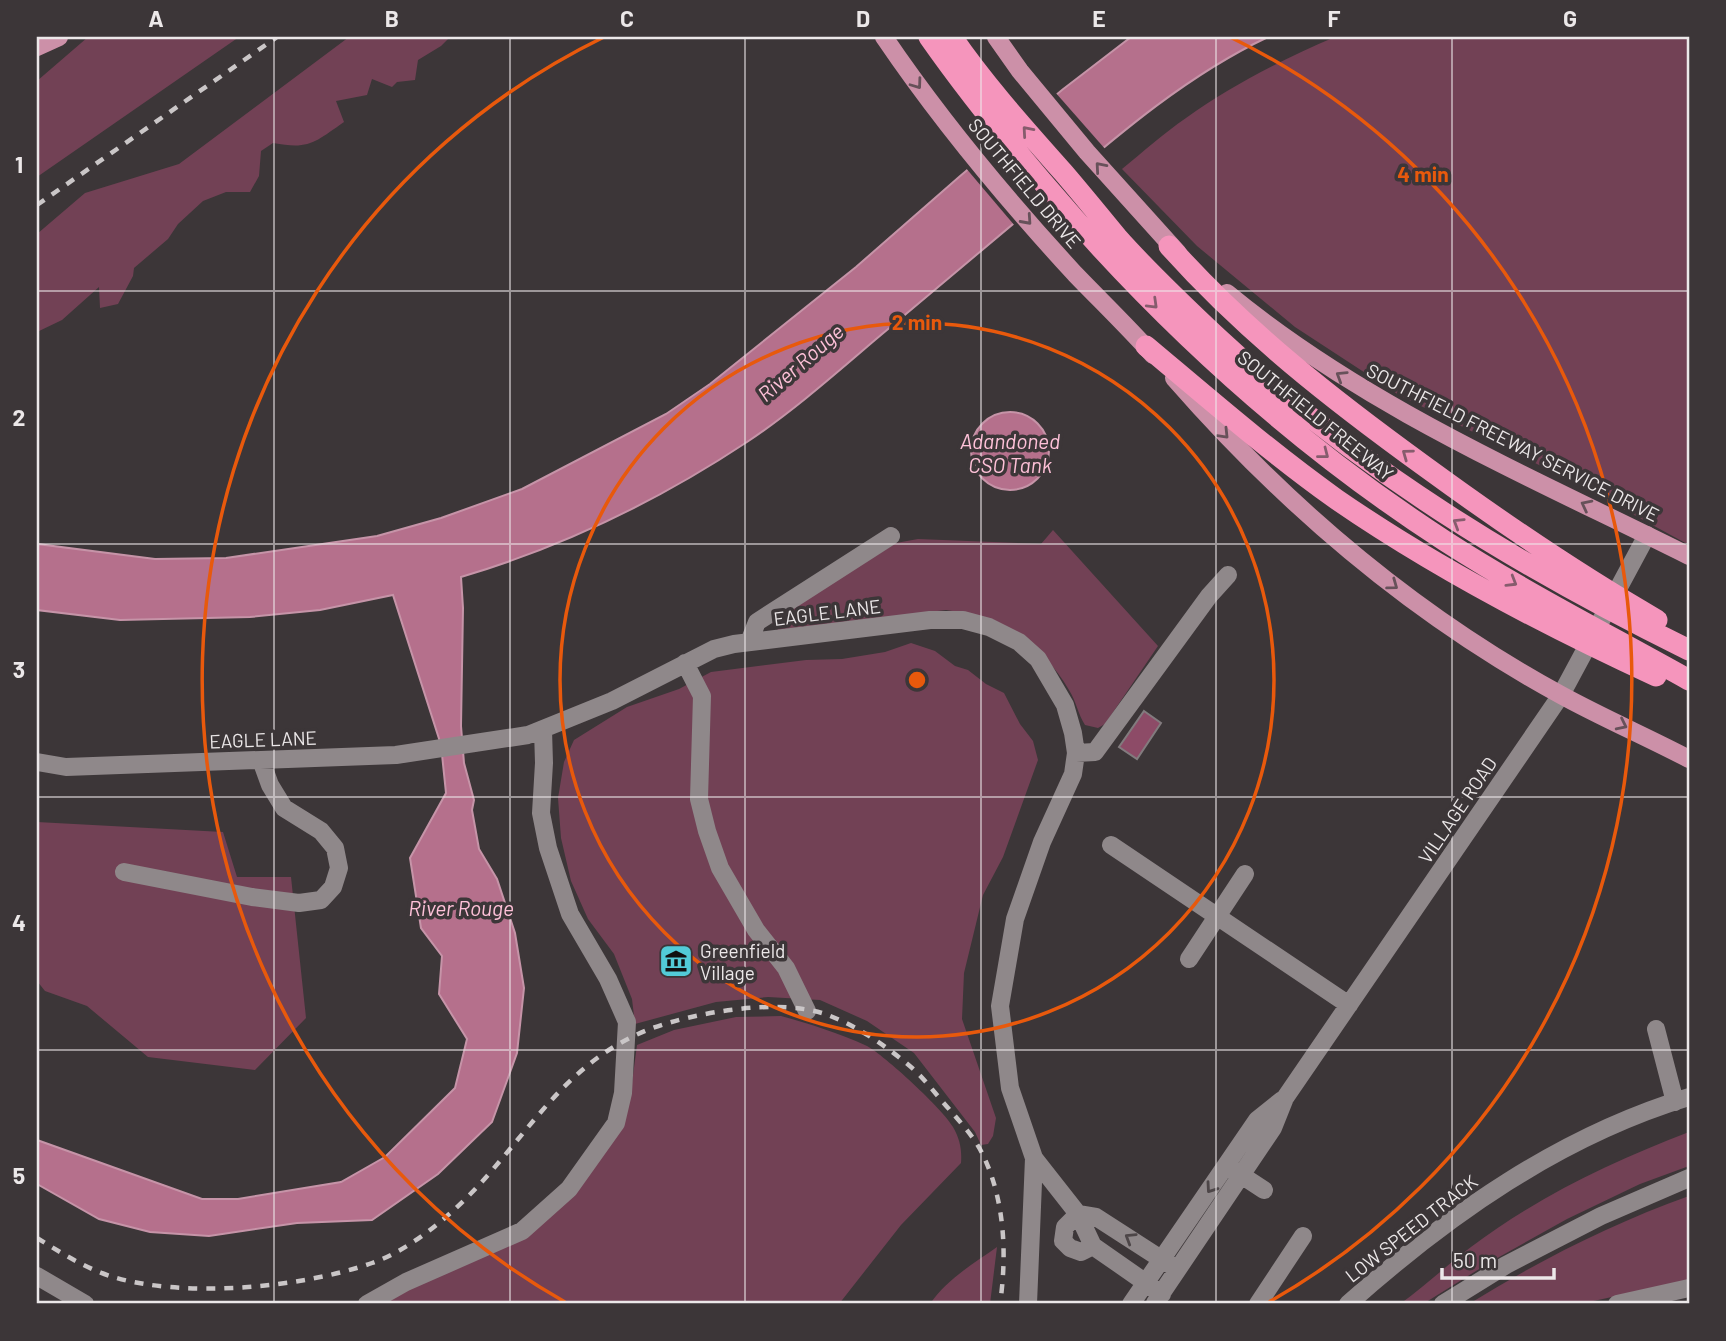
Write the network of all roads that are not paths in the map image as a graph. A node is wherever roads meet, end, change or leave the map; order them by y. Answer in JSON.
{"nodes":[{"id":1,"x":59,"y":37,"type":"edge"},
{"id":2,"x":884,"y":37,"type":"edge"},
{"id":3,"x":929,"y":37,"type":"edge"},
{"id":4,"x":951,"y":37,"type":"edge"},
{"id":5,"x":996,"y":37,"type":"edge"},
{"id":6,"x":37,"y":47,"type":"edge"},
{"id":7,"x":986,"y":100,"type":"junction"},
{"id":8,"x":1170,"y":246,"type":"junction"},
{"id":9,"x":1112,"y":247,"type":"junction"},
{"id":10,"x":1146,"y":346,"type":"junction"},
{"id":11,"x":1647,"y":535,"type":"junction"},
{"id":12,"x":891,"y":536,"type":"dead end"},
{"id":13,"x":1689,"y":556,"type":"edge"},
{"id":14,"x":1228,"y":575,"type":"dead end"},
{"id":15,"x":1689,"y":638,"type":"edge"},
{"id":16,"x":749,"y":642,"type":"junction"},
{"id":17,"x":1689,"y":650,"type":"edge"},
{"id":18,"x":685,"y":663,"type":"junction"},
{"id":19,"x":1689,"y":680,"type":"edge"},
{"id":20,"x":1689,"y":692,"type":"edge"},
{"id":21,"x":1561,"y":695,"type":"junction"},
{"id":22,"x":536,"y":733,"type":"junction"},
{"id":23,"x":1076,"y":753,"type":"junction"},
{"id":24,"x":1689,"y":759,"type":"edge"},
{"id":25,"x":261,"y":760,"type":"junction"},
{"id":26,"x":37,"y":762,"type":"edge"},
{"id":27,"x":1111,"y":845,"type":"dead end"},
{"id":28,"x":124,"y":872,"type":"dead end"},
{"id":29,"x":1245,"y":874,"type":"dead end"},
{"id":30,"x":1217,"y":917,"type":"junction"},
{"id":31,"x":1189,"y":959,"type":"dead end"},
{"id":32,"x":1349,"y":1005,"type":"junction"},
{"id":33,"x":807,"y":1011,"type":"dead end"},
{"id":34,"x":1656,"y":1029,"type":"dead end"},
{"id":35,"x":1284,"y":1098,"type":"junction"},
{"id":36,"x":1682,"y":1100,"type":"edge"},
{"id":37,"x":1034,"y":1158,"type":"junction"},
{"id":38,"x":1227,"y":1165,"type":"junction"},
{"id":39,"x":1243,"y":1176,"type":"junction"},
{"id":40,"x":1689,"y":1178,"type":"edge"},
{"id":41,"x":1264,"y":1190,"type":"dead end"},
{"id":42,"x":1078,"y":1214,"type":"junction"},
{"id":43,"x":1303,"y":1236,"type":"dead end"},
{"id":44,"x":1093,"y":1246,"type":"junction"},
{"id":45,"x":1162,"y":1259,"type":"junction"},
{"id":46,"x":1178,"y":1270,"type":"junction"},
{"id":47,"x":37,"y":1276,"type":"edge"},
{"id":48,"x":1145,"y":1283,"type":"junction"},
{"id":49,"x":1689,"y":1288,"type":"edge"},
{"id":50,"x":1158,"y":1299,"type":"edge"},
{"id":51,"x":85,"y":1304,"type":"edge"},
{"id":52,"x":367,"y":1304,"type":"edge"},
{"id":53,"x":1028,"y":1304,"type":"edge"},
{"id":54,"x":1131,"y":1304,"type":"edge"},
{"id":55,"x":1258,"y":1304,"type":"edge"},
{"id":56,"x":1348,"y":1304,"type":"edge"},
{"id":57,"x":1443,"y":1304,"type":"edge"},
{"id":58,"x":1617,"y":1304,"type":"edge"}],
"edges":[{"from":1,"to":6,"type":"main road"},
{"from":2,"to":10,"type":"main road","name":"SOUTHFIELD DRIVE","one_way":true},
{"from":3,"to":7,"type":"highway","name":"SOUTHFIELD FREEWAY"},
{"from":4,"to":7,"type":"highway","name":"SOUTHFIELD FREEWAY"},
{"from":8,"to":5,"type":"main road","name":"SOUTHFIELD FREEWAY SERVICE DRIVE","one_way":true},
{"from":7,"to":9,"type":"highway","name":"SOUTHFIELD FREEWAY"},
{"from":11,"to":8,"type":"main road","name":"SOUTHFIELD FREEWAY SERVICE DRIVE","one_way":true},
{"from":15,"to":8,"type":"highway","one_way":true},
{"from":17,"to":9,"type":"highway","name":"SOUTHFIELD FREEWAY","one_way":true},
{"from":9,"to":19,"type":"highway","name":"SOUTHFIELD FREEWAY","one_way":true},
{"from":10,"to":20,"type":"highway"},
{"from":10,"to":21,"type":"main road","name":"SOUTHFIELD DRIVE","one_way":true},
{"from":11,"to":13,"type":"main road","name":"SOUTHFIELD FREEWAY SERVICE DRIVE"},
{"from":11,"to":21,"type":"street","name":"VILLAGE ROAD"},
{"from":12,"to":16,"type":"street"},
{"from":14,"to":23,"type":"street"},
{"from":16,"to":18,"type":"street","name":"EAGLE LANE"},
{"from":16,"to":23,"type":"street","name":"EAGLE LANE"},
{"from":18,"to":22,"type":"street","name":"EAGLE LANE"},
{"from":18,"to":33,"type":"street"},
{"from":21,"to":24,"type":"main road","name":"SOUTHFIELD DRIVE","one_way":true},
{"from":21,"to":32,"type":"street","name":"VILLAGE ROAD"},
{"from":22,"to":25,"type":"street","name":"EAGLE LANE"},
{"from":22,"to":52,"type":"street"},
{"from":23,"to":37,"type":"street","name":"EAGLE LANE"},
{"from":25,"to":26,"type":"street","name":"EAGLE LANE"},
{"from":25,"to":28,"type":"street"},
{"from":27,"to":30,"type":"street"},
{"from":29,"to":30,"type":"street"},
{"from":30,"to":31,"type":"street"},
{"from":30,"to":32,"type":"street"},
{"from":32,"to":35,"type":"street","name":"VILLAGE ROAD"},
{"from":34,"to":36,"type":"street"},
{"from":35,"to":38,"type":"street","name":"VILLAGE ROAD"},
{"from":35,"to":39,"type":"street","name":"VILLAGE ROAD"},
{"from":36,"to":56,"type":"street","name":"LOW SPEED TRACK"},
{"from":37,"to":42,"type":"street","name":"EAGLE LANE"},
{"from":37,"to":53,"type":"street"},
{"from":38,"to":39,"type":"street"},
{"from":38,"to":45,"type":"street","name":"VILLAGE ROAD","one_way":true},
{"from":39,"to":41,"type":"street"},
{"from":39,"to":46,"type":"street","name":"VILLAGE ROAD"},
{"from":40,"to":57,"type":"street"},
{"from":42,"to":44,"type":"street","name":"EAGLE LANE"},
{"from":42,"to":44,"type":"street","name":"EAGLE LANE"},
{"from":45,"to":42,"type":"street","one_way":true},
{"from":43,"to":55,"type":"street"},
{"from":44,"to":48,"type":"street","name":"EAGLE LANE"},
{"from":45,"to":46,"type":"street"},
{"from":45,"to":48,"type":"street","name":"VILLAGE ROAD"},
{"from":46,"to":50,"type":"street","name":"VILLAGE ROAD"},
{"from":47,"to":51,"type":"street"},
{"from":48,"to":50,"type":"street","name":"EAGLE LANE"},
{"from":48,"to":54,"type":"street","name":"VILLAGE ROAD"},
{"from":49,"to":58,"type":"street"}]}
